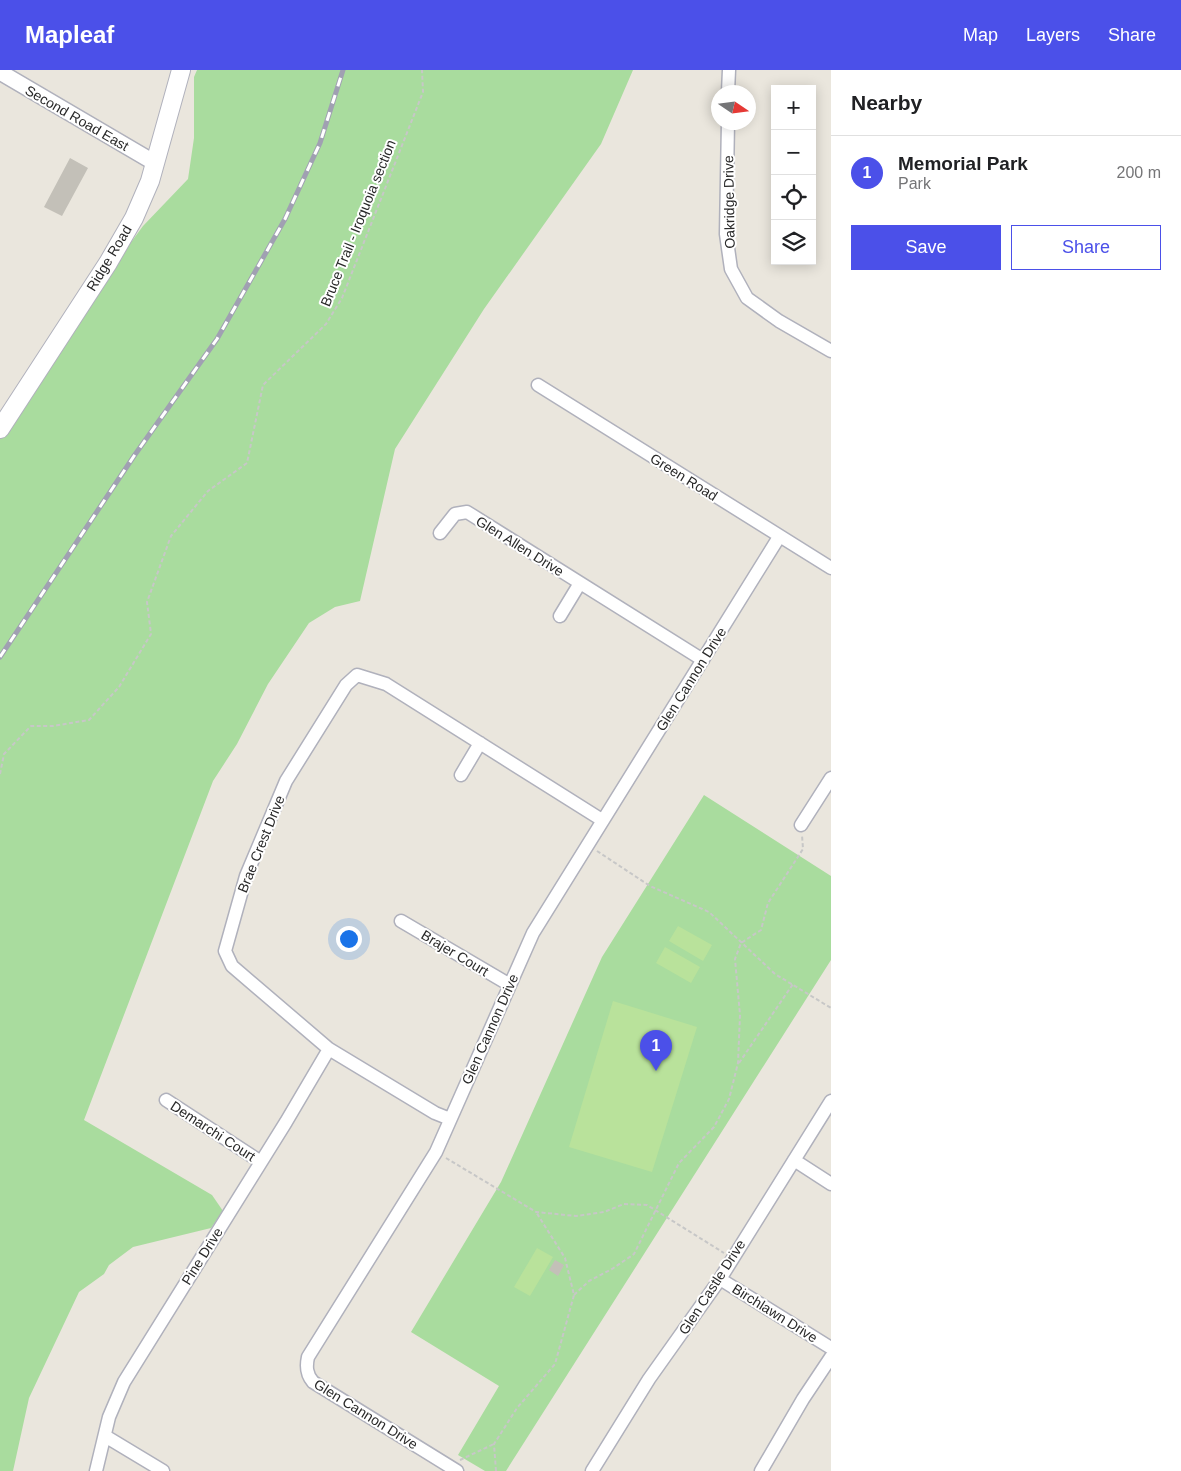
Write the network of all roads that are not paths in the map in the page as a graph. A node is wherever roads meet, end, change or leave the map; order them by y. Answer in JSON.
{"nodes":[{"id":1,"x":181,"y":70,"type":"edge"},
{"id":2,"x":728,"y":70,"type":"edge"},
{"id":3,"x":0,"y":72,"type":"edge"},
{"id":4,"x":728,"y":85,"type":"edge"},
{"id":5,"x":728,"y":130,"type":"edge"},
{"id":6,"x":155,"y":163,"type":"junction"},
{"id":7,"x":831,"y":351,"type":"edge"},
{"id":8,"x":538,"y":385,"type":"dead end"},
{"id":9,"x":0,"y":430,"type":"edge"},
{"id":10,"x":440,"y":533,"type":"dead end"},
{"id":11,"x":779,"y":537,"type":"junction"},
{"id":12,"x":831,"y":568,"type":"edge"},
{"id":13,"x":580,"y":583,"type":"junction"},
{"id":14,"x":560,"y":616,"type":"dead end"},
{"id":15,"x":703,"y":660,"type":"junction"},
{"id":16,"x":480,"y":744,"type":"junction"},
{"id":17,"x":461,"y":774,"type":"dead end"},
{"id":18,"x":831,"y":778,"type":"edge"},
{"id":19,"x":602,"y":820,"type":"junction"},
{"id":20,"x":801,"y":825,"type":"road end"},
{"id":21,"x":401,"y":921,"type":"dead end"},
{"id":22,"x":510,"y":985,"type":"junction"},
{"id":23,"x":329,"y":1049,"type":"junction"},
{"id":24,"x":166,"y":1100,"type":"dead end"},
{"id":25,"x":831,"y":1101,"type":"edge"},
{"id":26,"x":450,"y":1119,"type":"junction"},
{"id":27,"x":794,"y":1160,"type":"junction"},
{"id":28,"x":261,"y":1162,"type":"junction"},
{"id":29,"x":831,"y":1184,"type":"edge"},
{"id":30,"x":720,"y":1279,"type":"junction"},
{"id":31,"x":831,"y":1348,"type":"edge"},
{"id":32,"x":831,"y":1357,"type":"edge"},
{"id":33,"x":105,"y":1436,"type":"junction"},
{"id":34,"x":453,"y":1469,"type":"edge"},
{"id":35,"x":96,"y":1471,"type":"edge"},
{"id":36,"x":163,"y":1471,"type":"edge"},
{"id":37,"x":592,"y":1471,"type":"edge"},
{"id":38,"x":761,"y":1471,"type":"edge"}],
"edges":[{"from":1,"to":6,"type":"main road","name":"Ridge Road"},
{"from":2,"to":4,"type":"street"},
{"from":3,"to":6,"type":"street","name":"Second Road East"},
{"from":5,"to":7,"type":"street","name":"Oakridge Drive"},
{"from":6,"to":9,"type":"main road","name":"Ridge Road"},
{"from":8,"to":11,"type":"street","name":"Green Road"},
{"from":10,"to":13,"type":"street","name":"Glen Allen Drive"},
{"from":11,"to":12,"type":"street","name":"Green Road"},
{"from":11,"to":15,"type":"street","name":"Glen Cannon Drive"},
{"from":13,"to":14,"type":"street","name":"Glen Allen Drive"},
{"from":13,"to":15,"type":"street","name":"Glen Allen Drive"},
{"from":15,"to":19,"type":"street","name":"Glen Cannon Drive"},
{"from":16,"to":17,"type":"street"},
{"from":16,"to":19,"type":"street","name":"Brae Crest Drive"},
{"from":16,"to":23,"type":"street","name":"Brae Crest Drive"},
{"from":18,"to":20,"type":"street"},
{"from":19,"to":22,"type":"street","name":"Glen Cannon Drive"},
{"from":21,"to":22,"type":"street","name":"Brajer Court"},
{"from":22,"to":26,"type":"street","name":"Glen Cannon Drive"},
{"from":23,"to":26,"type":"street","name":"Brae Crest Drive"},
{"from":23,"to":28,"type":"street","name":"Pine Drive"},
{"from":24,"to":28,"type":"street","name":"Demarchi Court"},
{"from":25,"to":27,"type":"street","name":"Glen Castle Drive"},
{"from":26,"to":34,"type":"street","name":"Glen Cannon Drive"},
{"from":27,"to":29,"type":"street"},
{"from":27,"to":30,"type":"street","name":"Glen Castle Drive"},
{"from":28,"to":33,"type":"street","name":"Pine Drive"},
{"from":30,"to":31,"type":"street","name":"Birchlawn Drive"},
{"from":30,"to":37,"type":"street","name":"Glen Castle Drive"},
{"from":32,"to":38,"type":"street"},
{"from":33,"to":35,"type":"street","name":"Pine Drive"},
{"from":33,"to":36,"type":"street"}]}
